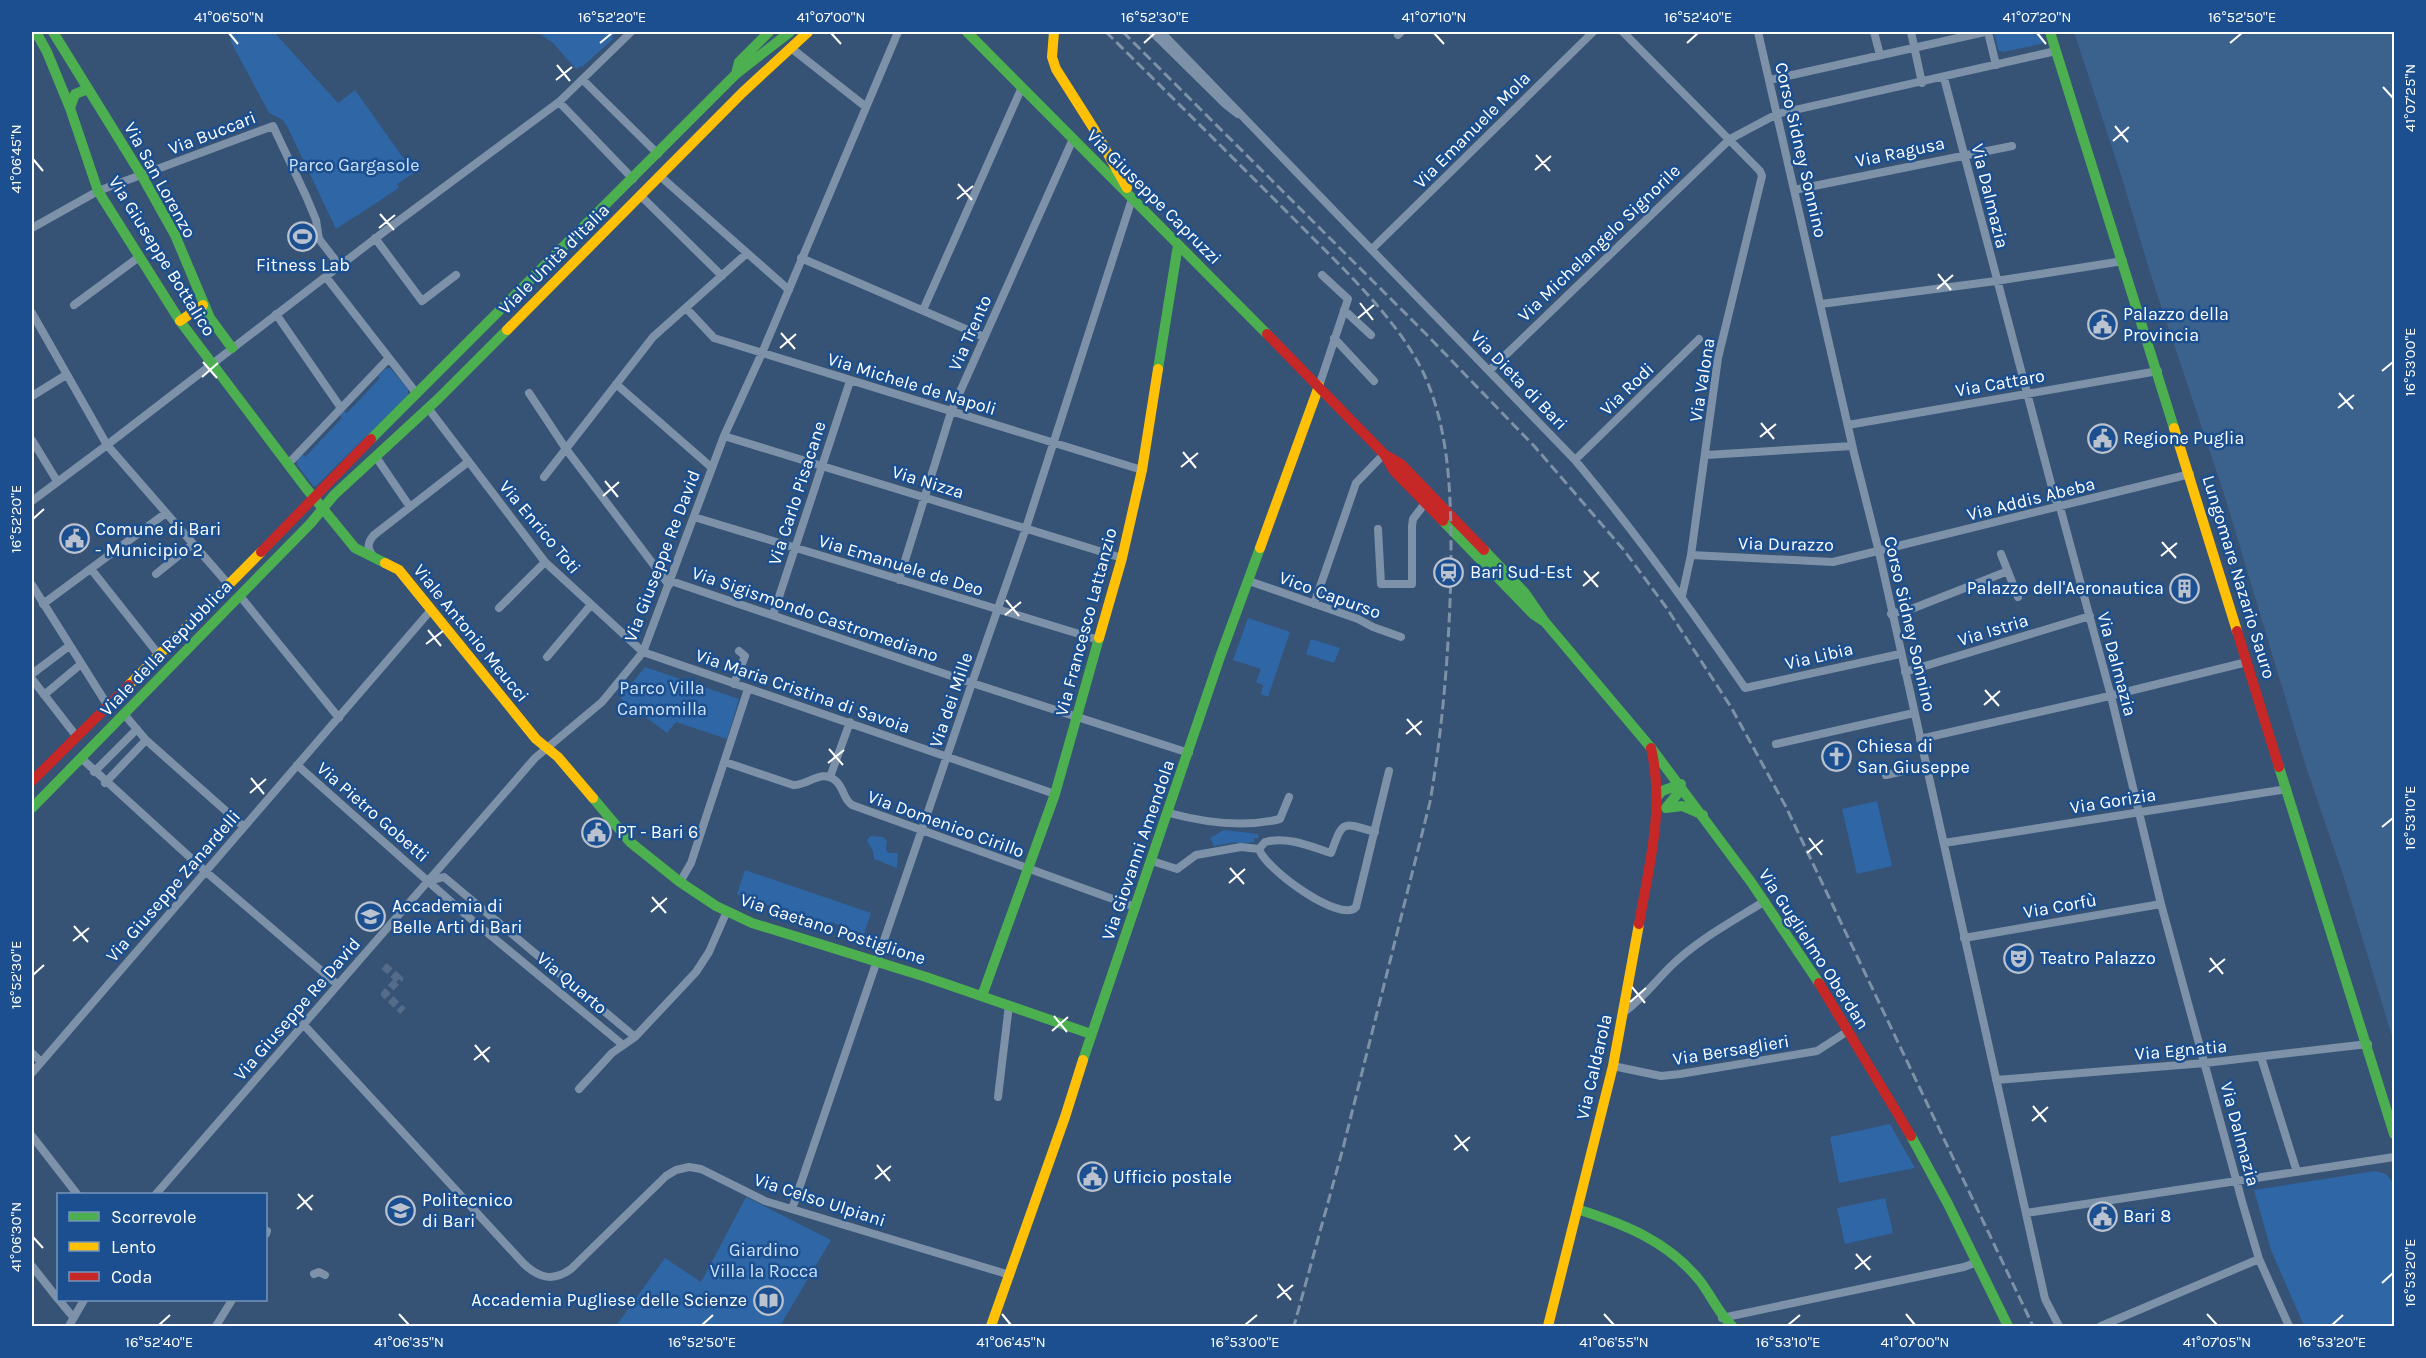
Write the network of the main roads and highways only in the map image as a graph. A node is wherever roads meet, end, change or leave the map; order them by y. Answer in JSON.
{"nodes":[{"id":1,"x":36,"y":32,"type":"edge"},
{"id":2,"x":52,"y":32,"type":"edge"},
{"id":3,"x":769,"y":32,"type":"edge"},
{"id":4,"x":808,"y":32,"type":"edge"},
{"id":5,"x":967,"y":32,"type":"edge"},
{"id":6,"x":1054,"y":32,"type":"edge"},
{"id":7,"x":2050,"y":32,"type":"edge"},
{"id":8,"x":788,"y":34,"type":"edge"},
{"id":9,"x":61,"y":46,"type":"junction"},
{"id":10,"x":47,"y":52,"type":"junction"},
{"id":11,"x":736,"y":74,"type":"junction"},
{"id":12,"x":88,"y":89,"type":"junction"},
{"id":13,"x":70,"y":108,"type":"junction"},
{"id":14,"x":1132,"y":199,"type":"junction"},
{"id":15,"x":576,"y":234,"type":"junction"},
{"id":16,"x":1178,"y":245,"type":"junction"},
{"id":17,"x":589,"y":247,"type":"junction"},
{"id":18,"x":203,"y":305,"type":"junction"},
{"id":19,"x":180,"y":321,"type":"junction"},
{"id":20,"x":476,"y":333,"type":"junction"},
{"id":21,"x":489,"y":347,"type":"junction"},
{"id":22,"x":232,"y":348,"type":"road end"},
{"id":23,"x":1318,"y":386,"type":"junction"},
{"id":24,"x":1384,"y":454,"type":"junction"},
{"id":25,"x":288,"y":464,"type":"joint"},
{"id":26,"x":313,"y":496,"type":"junction"},
{"id":27,"x":323,"y":508,"type":"junction"},
{"id":28,"x":1545,"y":622,"type":"junction"},
{"id":29,"x":1650,"y":746,"type":"junction"},
{"id":30,"x":546,"y":749,"type":"joint"},
{"id":31,"x":32,"y":781,"type":"edge"},
{"id":32,"x":1681,"y":784,"type":"junction"},
{"id":33,"x":1657,"y":797,"type":"junction"},
{"id":34,"x":32,"y":808,"type":"edge"},
{"id":35,"x":1662,"y":810,"type":"junction"},
{"id":36,"x":1706,"y":818,"type":"junction"},
{"id":37,"x":982,"y":996,"type":"junction"},
{"id":38,"x":1091,"y":1034,"type":"junction"},
{"id":39,"x":2394,"y":1134,"type":"edge"},
{"id":40,"x":1577,"y":1209,"type":"junction"},
{"id":41,"x":1720,"y":1322,"type":"edge"},
{"id":42,"x":991,"y":1326,"type":"edge"},
{"id":43,"x":1548,"y":1326,"type":"edge"},
{"id":44,"x":1732,"y":1326,"type":"edge"},
{"id":45,"x":2008,"y":1326,"type":"edge"}],
"edges":[{"from":1,"to":10,"type":"main road","name":"Via Giuseppe Bottalico"},
{"from":2,"to":9,"type":"main road","name":"Via San Lorenzo"},
{"from":3,"to":11,"type":"main road","name":"Viale Unità d'Italia"},
{"from":4,"to":17,"type":"main road","name":"Viale Unità d'Italia"},
{"from":5,"to":14,"type":"main road","name":"Via Giuseppe Capruzzi"},
{"from":6,"to":14,"type":"main road"},
{"from":7,"to":39,"type":"main road","name":"Lungomare Nazario Sauro"},
{"from":8,"to":11,"type":"main road","name":"Viale Unità d'Italia"},
{"from":9,"to":10,"type":"main road"},
{"from":9,"to":12,"type":"main road","name":"Via San Lorenzo"},
{"from":10,"to":13,"type":"main road","name":"Via Giuseppe Bottalico"},
{"from":11,"to":15,"type":"main road","name":"Viale Unità d'Italia"},
{"from":12,"to":13,"type":"main road"},
{"from":12,"to":18,"type":"main road","name":"Via San Lorenzo"},
{"from":13,"to":19,"type":"main road","name":"Via Giuseppe Bottalico"},
{"from":14,"to":16,"type":"main road","name":"Via Giuseppe Capruzzi"},
{"from":15,"to":17,"type":"main road"},
{"from":15,"to":20,"type":"main road","name":"Viale Unità d'Italia"},
{"from":16,"to":23,"type":"main road","name":"Via Giuseppe Capruzzi"},
{"from":16,"to":37,"type":"main road","name":"Via Francesco Lattanzio"},
{"from":17,"to":21,"type":"main road","name":"Viale Unità d'Italia"},
{"from":18,"to":19,"type":"main road"},
{"from":18,"to":22,"type":"main road","name":"Via San Lorenzo"},
{"from":19,"to":25,"type":"main road","name":"Via Giuseppe Bottalico"},
{"from":20,"to":21,"type":"main road"},
{"from":20,"to":26,"type":"main road","name":"Viale Unità d'Italia"},
{"from":21,"to":27,"type":"main road","name":"Viale Unità d'Italia"},
{"from":23,"to":24,"type":"main road","name":"Via Guglielmo Oberdan"},
{"from":23,"to":38,"type":"main road","name":"Via Giovanni Amendola"},
{"from":24,"to":28,"type":"main road","name":"Via Guglielmo Oberdan"},
{"from":24,"to":28,"type":"main road","name":"Via Guglielmo Oberdan"},
{"from":25,"to":26,"type":"main road","name":"Viale Antonio Meucci"},
{"from":26,"to":27,"type":"main road","name":"Viale Antonio Meucci"},
{"from":26,"to":31,"type":"main road","name":"Viale della Repubblica"},
{"from":27,"to":30,"type":"main road","name":"Viale Antonio Meucci"},
{"from":27,"to":34,"type":"main road","name":"Viale della Repubblica"},
{"from":28,"to":29,"type":"main road","name":"Via Guglielmo Oberdan"},
{"from":29,"to":32,"type":"main road","name":"Via Guglielmo Oberdan"},
{"from":29,"to":33,"type":"main road"},
{"from":30,"to":37,"type":"main road","name":"Via Gaetano Postiglione"},
{"from":32,"to":33,"type":"main road"},
{"from":32,"to":35,"type":"main road"},
{"from":32,"to":36,"type":"main road","name":"Via Guglielmo Oberdan"},
{"from":33,"to":35,"type":"main road"},
{"from":35,"to":36,"type":"main road"},
{"from":35,"to":40,"type":"main road","name":"Via Caldarola"},
{"from":36,"to":45,"type":"main road","name":"Via Guglielmo Oberdan"},
{"from":37,"to":38,"type":"main road","name":"Via Gaetano Postiglione"},
{"from":38,"to":42,"type":"main road","name":"Via Giovanni Amendola"},
{"from":40,"to":41,"type":"main road"},
{"from":40,"to":43,"type":"main road","name":"Via Caldarola"},
{"from":41,"to":44,"type":"main road"}]}
